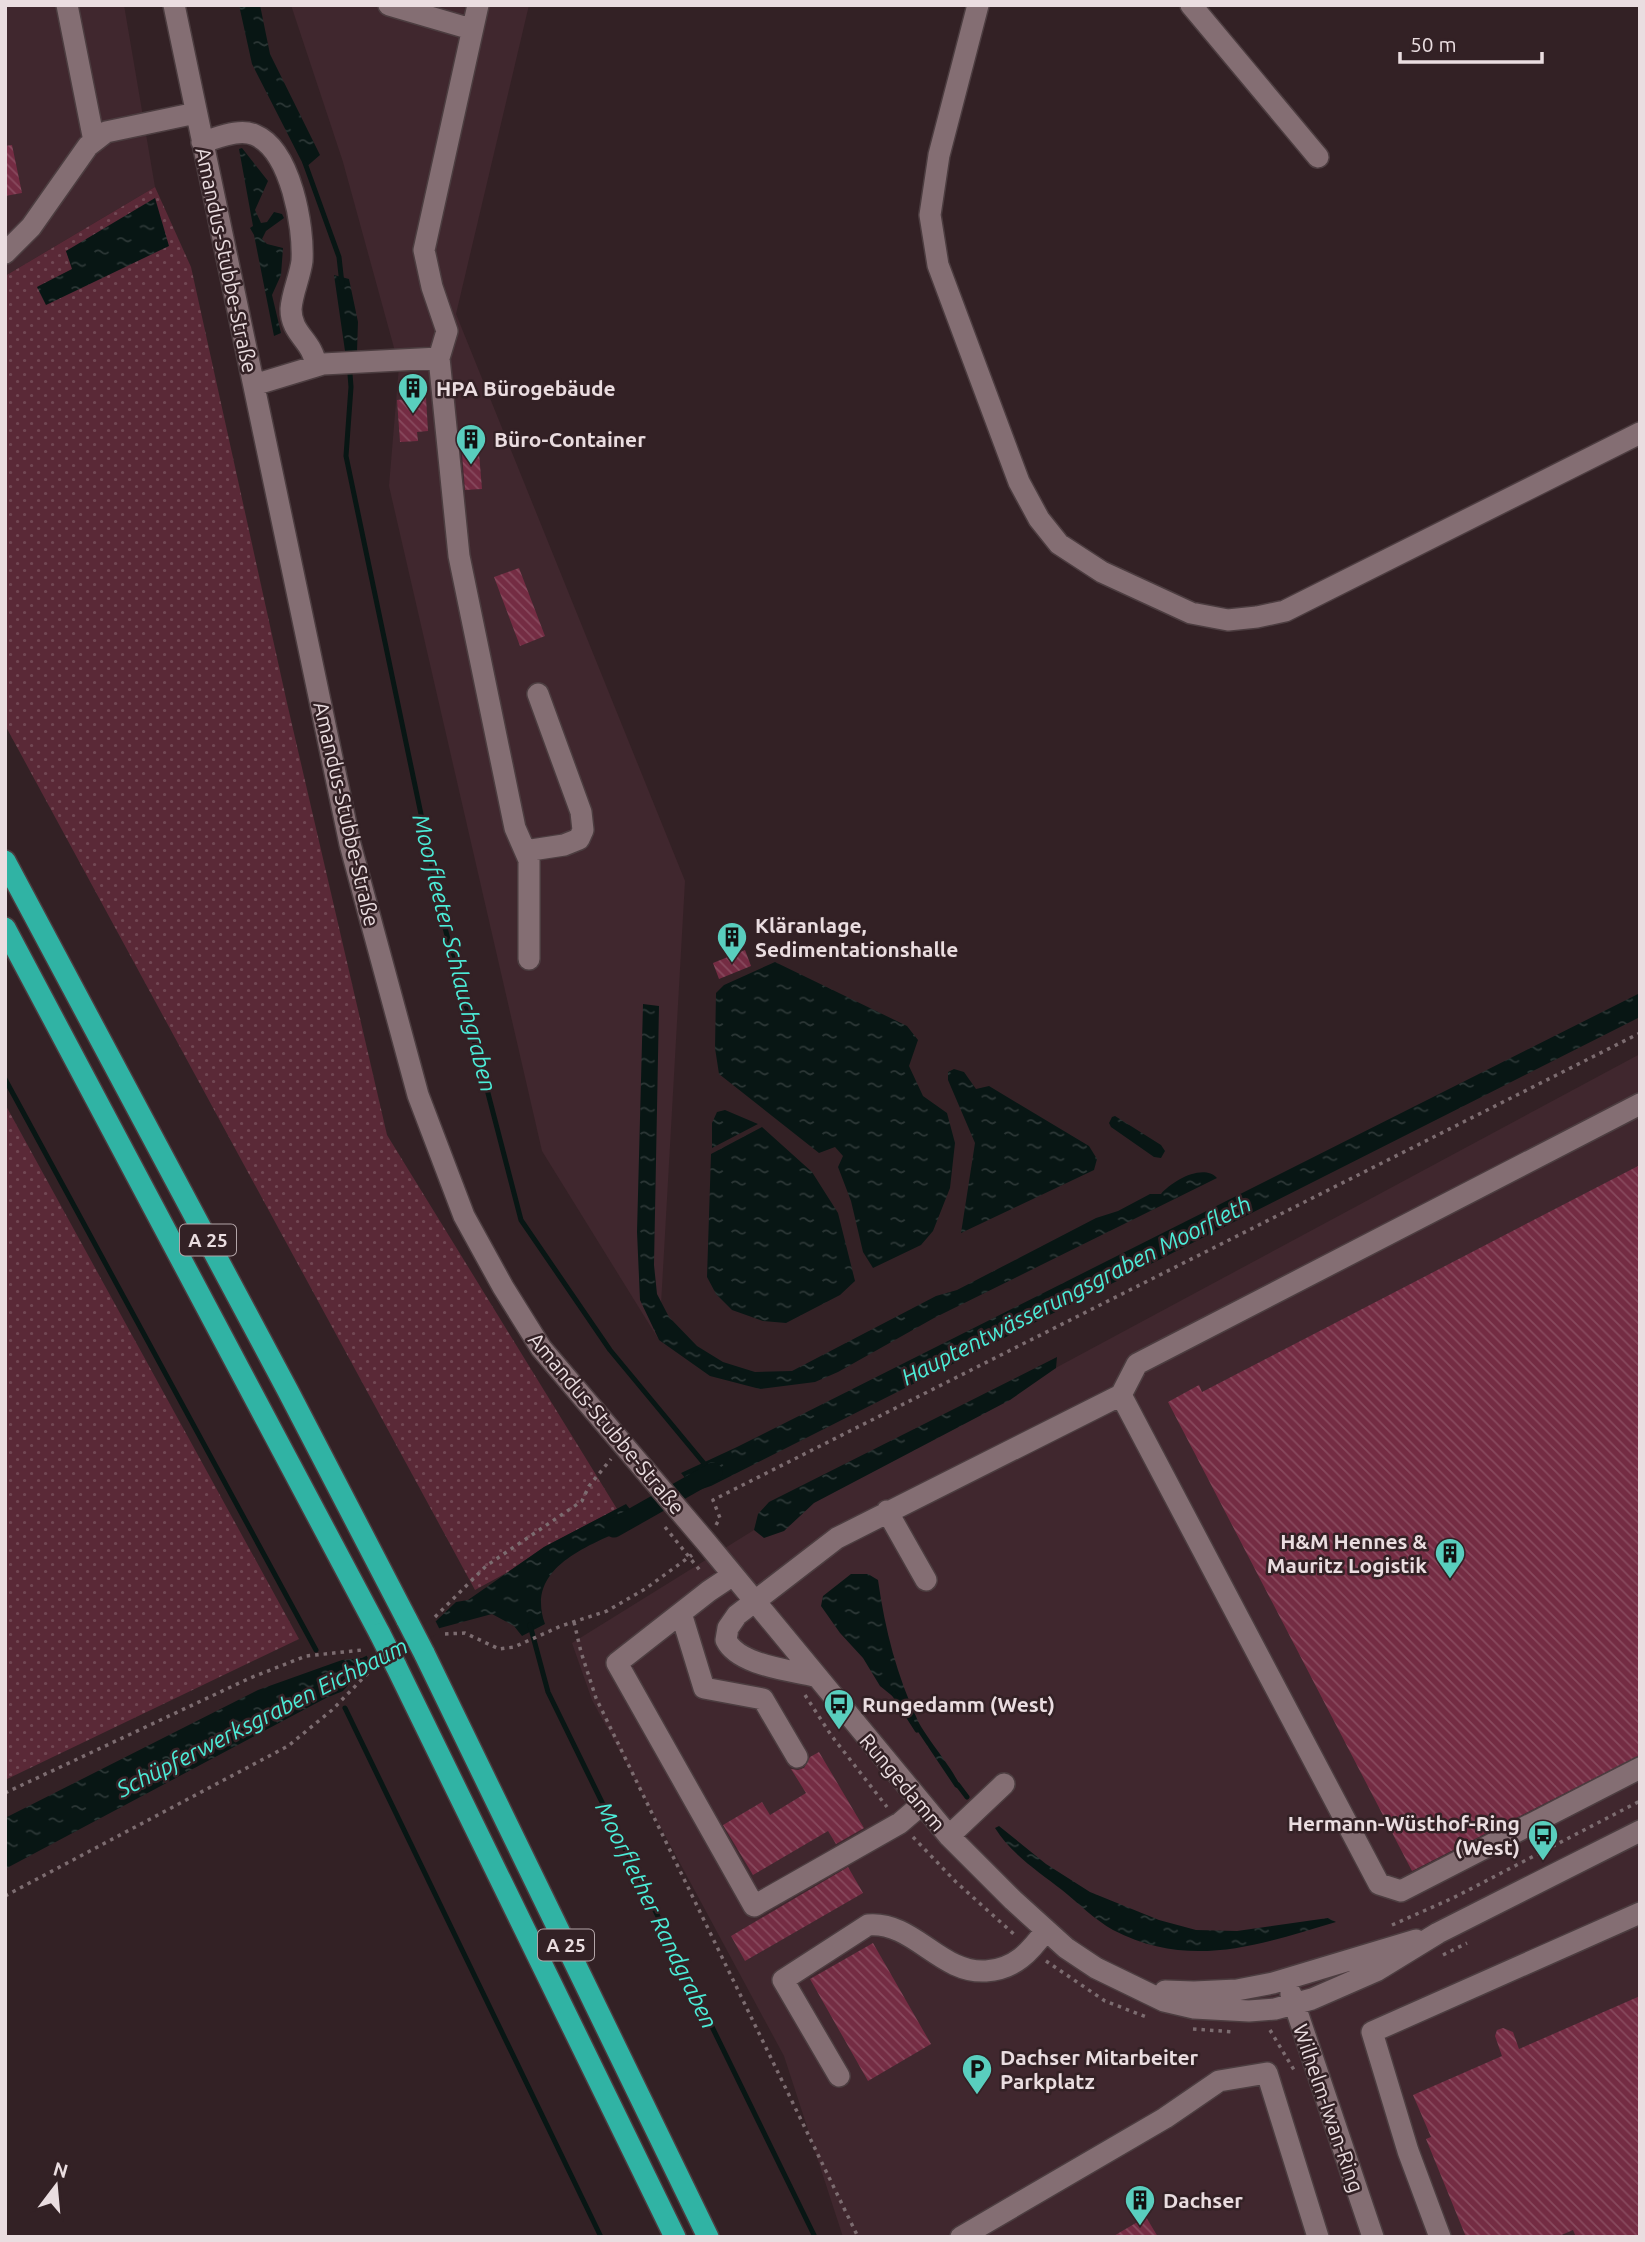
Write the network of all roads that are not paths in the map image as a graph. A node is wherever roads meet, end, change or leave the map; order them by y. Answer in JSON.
{"nodes":[{"id":1,"x":67,"y":5,"type":"edge"},
{"id":2,"x":174,"y":5,"type":"edge"},
{"id":3,"x":389,"y":5,"type":"edge"},
{"id":4,"x":478,"y":5,"type":"edge"},
{"id":5,"x":978,"y":5,"type":"edge"},
{"id":6,"x":1191,"y":5,"type":"edge"},
{"id":7,"x":471,"y":29,"type":"junction"},
{"id":8,"x":196,"y":113,"type":"junction"},
{"id":9,"x":94,"y":141,"type":"junction"},
{"id":10,"x":202,"y":142,"type":"junction"},
{"id":11,"x":1318,"y":157,"type":"dead end"},
{"id":12,"x":5,"y":253,"type":"edge"},
{"id":13,"x":439,"y":358,"type":"junction"},
{"id":14,"x":323,"y":365,"type":"junction"},
{"id":15,"x":254,"y":385,"type":"junction"},
{"id":16,"x":1640,"y":433,"type":"edge"},
{"id":17,"x":538,"y":694,"type":"dead end"},
{"id":18,"x":525,"y":851,"type":"junction"},
{"id":19,"x":5,"y":861,"type":"edge"},
{"id":20,"x":5,"y":928,"type":"edge"},
{"id":21,"x":529,"y":959,"type":"dead end"},
{"id":22,"x":1640,"y":1104,"type":"edge"},
{"id":23,"x":1122,"y":1395,"type":"junction"},
{"id":24,"x":887,"y":1511,"type":"junction"},
{"id":25,"x":706,"y":1542,"type":"joint"},
{"id":26,"x":733,"y":1575,"type":"junction"},
{"id":27,"x":926,"y":1580,"type":"dead end"},
{"id":28,"x":755,"y":1603,"type":"junction"},
{"id":29,"x":681,"y":1613,"type":"junction"},
{"id":30,"x":814,"y":1675,"type":"junction"},
{"id":31,"x":797,"y":1757,"type":"dead end"},
{"id":32,"x":1640,"y":1768,"type":"edge"},
{"id":33,"x":1004,"y":1784,"type":"dead end"},
{"id":34,"x":921,"y":1805,"type":"junction"},
{"id":35,"x":1640,"y":1830,"type":"edge"},
{"id":36,"x":949,"y":1836,"type":"junction"},
{"id":37,"x":1640,"y":1913,"type":"edge"},
{"id":38,"x":1046,"y":1930,"type":"junction"},
{"id":39,"x":1438,"y":1933,"type":"junction"},
{"id":40,"x":1286,"y":1978,"type":"junction"},
{"id":41,"x":1133,"y":1985,"type":"junction"},
{"id":42,"x":1297,"y":2014,"type":"junction"},
{"id":43,"x":839,"y":2076,"type":"dead end"},
{"id":44,"x":675,"y":2237,"type":"edge"},
{"id":45,"x":708,"y":2237,"type":"edge"},
{"id":46,"x":961,"y":2237,"type":"edge"},
{"id":47,"x":1318,"y":2237,"type":"edge"},
{"id":48,"x":1373,"y":2237,"type":"edge"},
{"id":49,"x":1440,"y":2237,"type":"edge"}],
"edges":[{"from":1,"to":9,"type":"street"},
{"from":2,"to":8,"type":"street","name":"Amandus-Stubbe-Straße"},
{"from":3,"to":7,"type":"street"},
{"from":4,"to":7,"type":"street"},
{"from":5,"to":16,"type":"street"},
{"from":6,"to":11,"type":"street"},
{"from":7,"to":13,"type":"street"},
{"from":8,"to":9,"type":"street"},
{"from":8,"to":10,"type":"street","name":"Amandus-Stubbe-Straße"},
{"from":9,"to":12,"type":"street"},
{"from":10,"to":14,"type":"street"},
{"from":10,"to":15,"type":"street","name":"Amandus-Stubbe-Straße"},
{"from":13,"to":14,"type":"street"},
{"from":13,"to":18,"type":"street"},
{"from":14,"to":15,"type":"street"},
{"from":15,"to":25,"type":"street","name":"Amandus-Stubbe-Straße"},
{"from":17,"to":18,"type":"street"},
{"from":18,"to":21,"type":"street"},
{"from":19,"to":45,"type":"highway","number":"A 25","bridge":true},
{"from":20,"to":44,"type":"highway","number":"A 25","bridge":true},
{"from":22,"to":23,"type":"street"},
{"from":23,"to":24,"type":"street"},
{"from":23,"to":32,"type":"street"},
{"from":24,"to":27,"type":"street"},
{"from":24,"to":28,"type":"street"},
{"from":25,"to":26,"type":"street","name":"Rungedamm"},
{"from":26,"to":28,"type":"street","name":"Rungedamm"},
{"from":26,"to":29,"type":"street"},
{"from":28,"to":30,"type":"street","name":"Rungedamm"},
{"from":28,"to":30,"type":"street"},
{"from":29,"to":31,"type":"street"},
{"from":29,"to":34,"type":"street"},
{"from":30,"to":34,"type":"street","name":"Rungedamm"},
{"from":33,"to":36,"type":"street"},
{"from":34,"to":36,"type":"street","name":"Rungedamm"},
{"from":35,"to":39,"type":"street","name":"Rungedamm"},
{"from":36,"to":38,"type":"street","name":"Rungedamm"},
{"from":37,"to":49,"type":"street"},
{"from":38,"to":41,"type":"street","name":"Rungedamm"},
{"from":38,"to":43,"type":"street"},
{"from":39,"to":40,"type":"street","name":"Rungedamm"},
{"from":39,"to":42,"type":"street","name":"Rungedamm"},
{"from":40,"to":41,"type":"street","name":"Rungedamm"},
{"from":40,"to":42,"type":"street","name":"Wilhelm-Iwan-Ring"},
{"from":41,"to":42,"type":"street","name":"Rungedamm"},
{"from":42,"to":48,"type":"street","name":"Wilhelm-Iwan-Ring"},
{"from":46,"to":47,"type":"street"}]}
